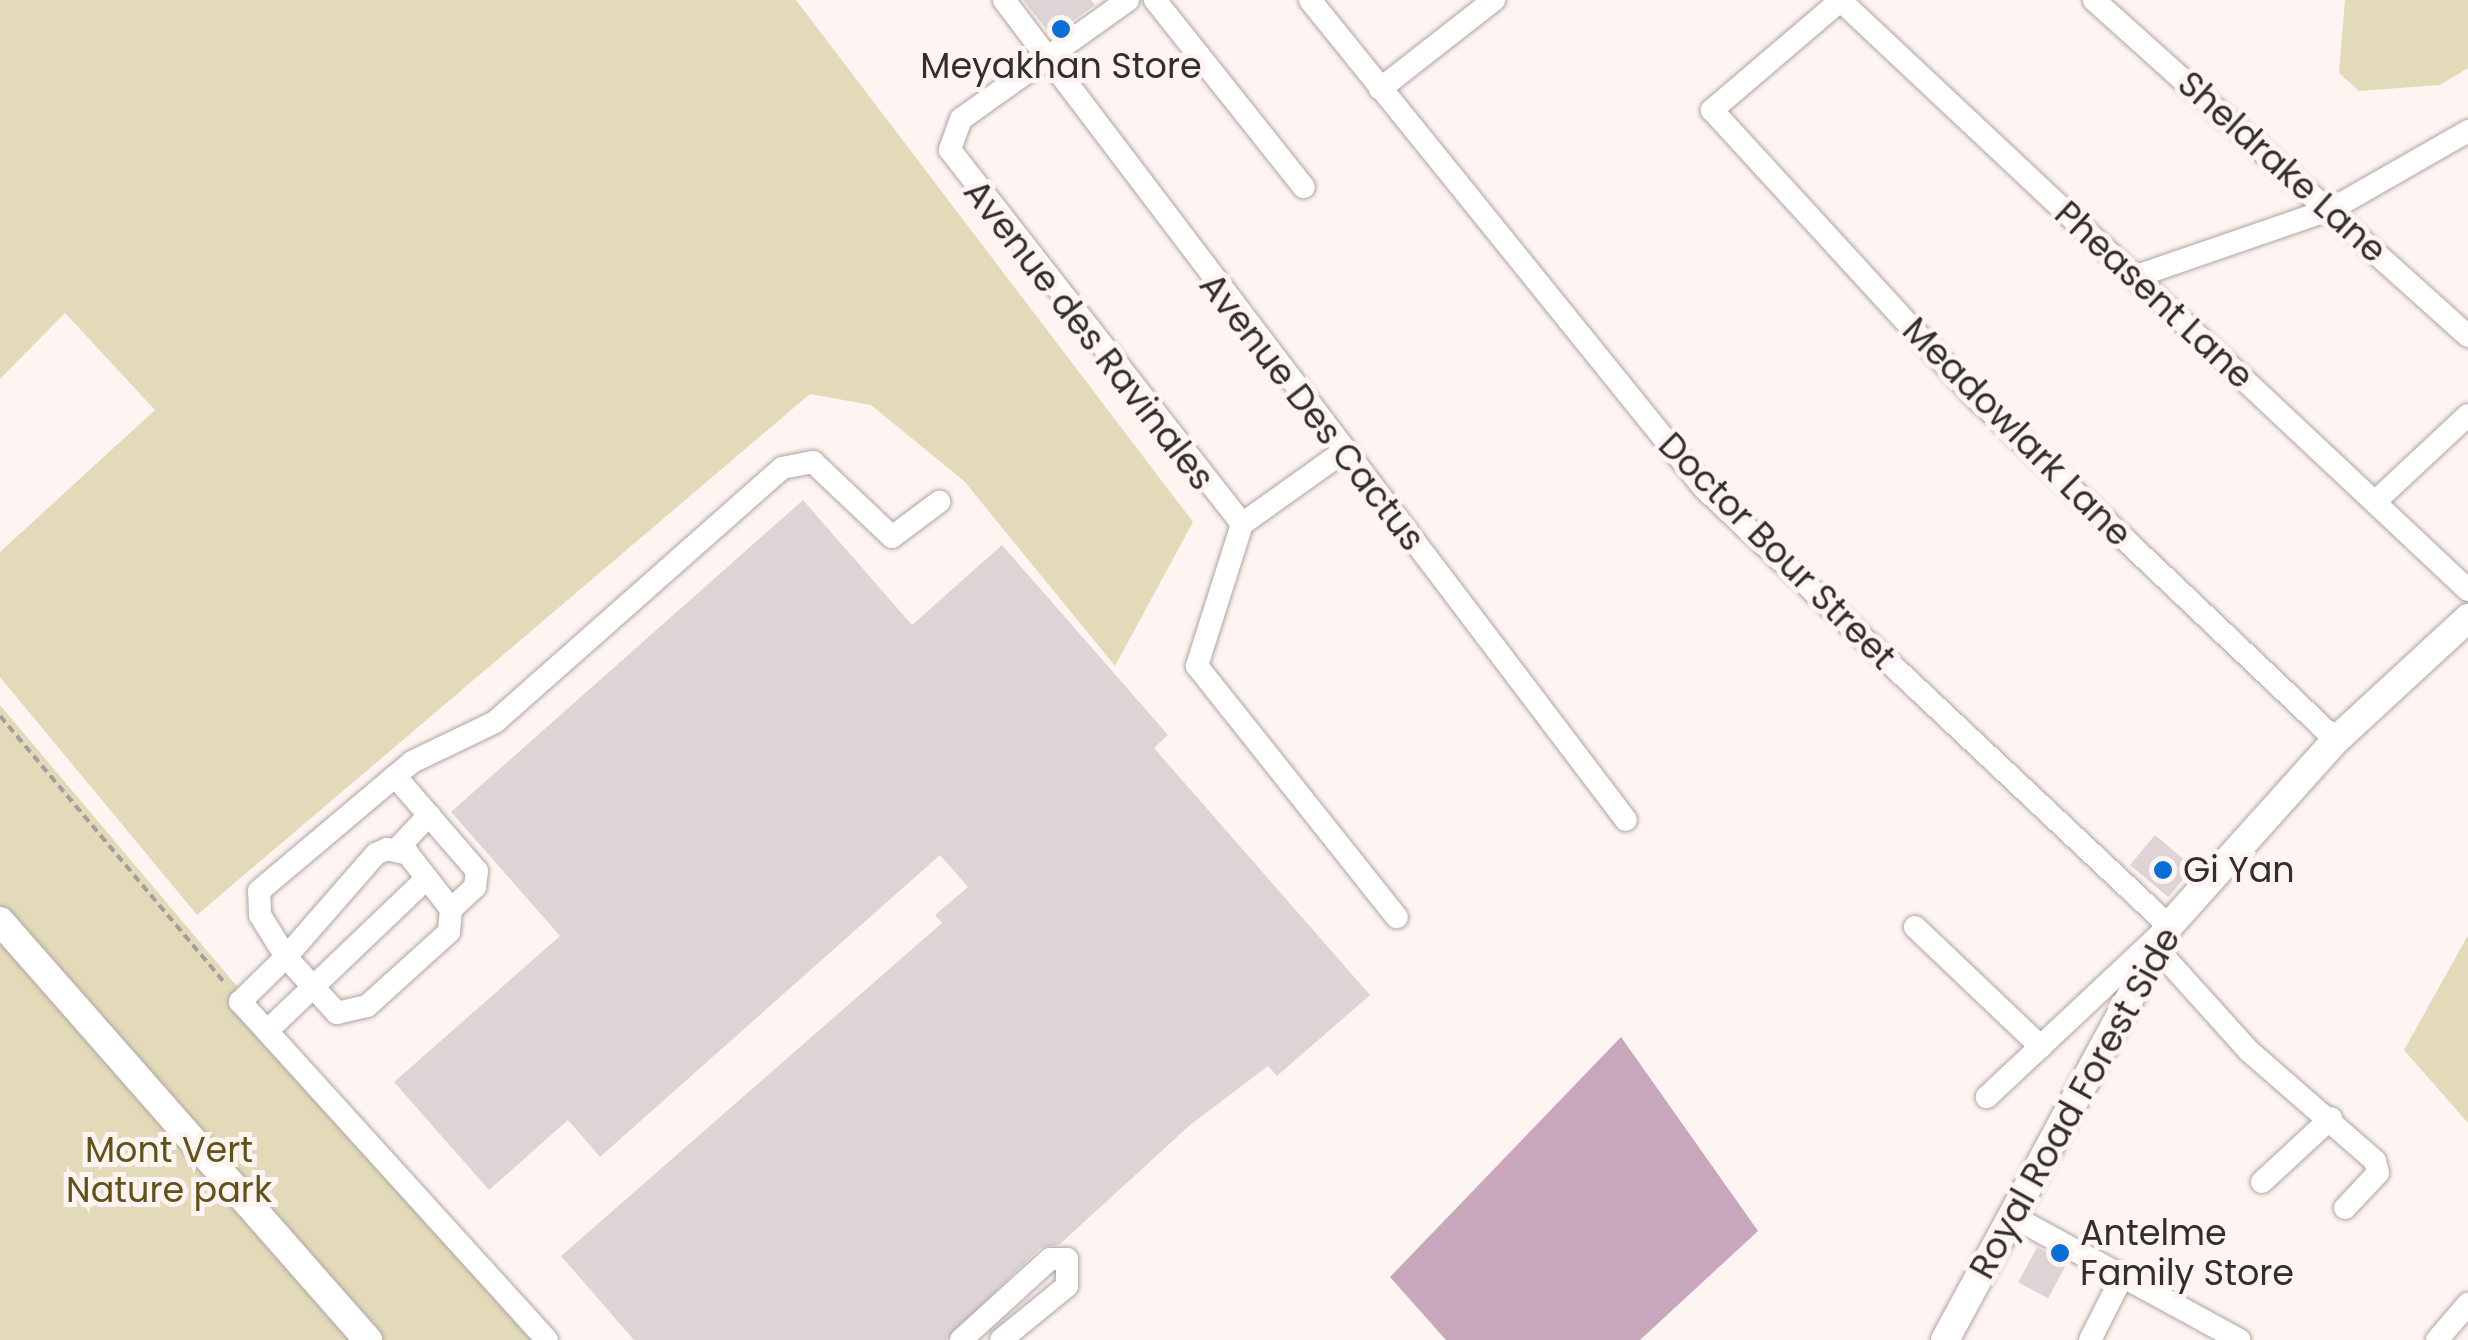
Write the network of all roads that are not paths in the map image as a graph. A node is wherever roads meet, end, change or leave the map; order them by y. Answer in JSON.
{"nodes":[{"id":1,"x":1004,"y":0,"type":"edge"},
{"id":2,"x":1128,"y":0,"type":"edge"},
{"id":3,"x":1154,"y":0,"type":"edge"},
{"id":4,"x":1494,"y":0,"type":"edge"},
{"id":5,"x":1841,"y":0,"type":"edge"},
{"id":6,"x":2094,"y":0,"type":"edge"},
{"id":7,"x":1320,"y":3,"type":"edge"},
{"id":8,"x":1042,"y":60,"type":"junction"},
{"id":9,"x":1380,"y":89,"type":"junction"},
{"id":10,"x":2468,"y":131,"type":"edge"},
{"id":11,"x":1304,"y":187,"type":"dead end"},
{"id":12,"x":2332,"y":209,"type":"junction"},
{"id":13,"x":2134,"y":277,"type":"junction"},
{"id":14,"x":2468,"y":336,"type":"edge"},
{"id":15,"x":2468,"y":415,"type":"edge"},
{"id":16,"x":1343,"y":452,"type":"junction"},
{"id":17,"x":2376,"y":501,"type":"junction"},
{"id":18,"x":939,"y":502,"type":"dead end"},
{"id":19,"x":1242,"y":524,"type":"junction"},
{"id":20,"x":2468,"y":590,"type":"edge"},
{"id":21,"x":2468,"y":618,"type":"edge"},
{"id":22,"x":2336,"y":740,"type":"junction"},
{"id":23,"x":395,"y":776,"type":"junction"},
{"id":24,"x":429,"y":815,"type":"junction"},
{"id":25,"x":1626,"y":820,"type":"dead end"},
{"id":26,"x":397,"y":850,"type":"junction"},
{"id":27,"x":427,"y":878,"type":"junction"},
{"id":28,"x":451,"y":909,"type":"junction"},
{"id":29,"x":1397,"y":917,"type":"dead end"},
{"id":30,"x":0,"y":921,"type":"edge"},
{"id":31,"x":1915,"y":927,"type":"dead end"},
{"id":32,"x":2164,"y":938,"type":"junction"},
{"id":33,"x":286,"y":956,"type":"junction"},
{"id":34,"x":310,"y":986,"type":"junction"},
{"id":35,"x":267,"y":1031,"type":"junction"},
{"id":36,"x":2041,"y":1047,"type":"junction"},
{"id":37,"x":1986,"y":1097,"type":"dead end"},
{"id":38,"x":2332,"y":1118,"type":"junction"},
{"id":39,"x":2262,"y":1182,"type":"dead end"},
{"id":40,"x":2345,"y":1208,"type":"dead end"},
{"id":41,"x":2012,"y":1216,"type":"junction"},
{"id":42,"x":2124,"y":1275,"type":"junction"},
{"id":43,"x":2468,"y":1304,"type":"edge"},
{"id":44,"x":368,"y":1340,"type":"edge"},
{"id":45,"x":547,"y":1340,"type":"edge"},
{"id":46,"x":961,"y":1340,"type":"edge"},
{"id":47,"x":1001,"y":1340,"type":"edge"},
{"id":48,"x":1945,"y":1340,"type":"edge"},
{"id":49,"x":2090,"y":1340,"type":"edge"},
{"id":50,"x":2239,"y":1340,"type":"edge"},
{"id":51,"x":2437,"y":1340,"type":"edge"}],
"edges":[{"from":1,"to":8,"type":"street","name":"Avenue Des Cactus"},
{"from":2,"to":8,"type":"street"},
{"from":3,"to":11,"type":"street"},
{"from":4,"to":9,"type":"street"},
{"from":5,"to":13,"type":"street","name":"Pheasent Lane"},
{"from":5,"to":22,"type":"street","name":"Meadowlark Lane"},
{"from":6,"to":12,"type":"street","name":"Sheldrake Lane"},
{"from":7,"to":9,"type":"street","name":"Doctor Bour Street"},
{"from":8,"to":16,"type":"street","name":"Avenue Des Cactus"},
{"from":8,"to":19,"type":"street","name":"Avenue des Ravinales"},
{"from":9,"to":32,"type":"street","name":"Doctor Bour Street"},
{"from":10,"to":12,"type":"street"},
{"from":12,"to":13,"type":"street"},
{"from":12,"to":14,"type":"street","name":"Sheldrake Lane"},
{"from":13,"to":17,"type":"street","name":"Pheasent Lane"},
{"from":15,"to":17,"type":"street"},
{"from":16,"to":19,"type":"street"},
{"from":16,"to":25,"type":"street","name":"Avenue Des Cactus"},
{"from":17,"to":20,"type":"street","name":"Pheasent Lane"},
{"from":18,"to":23,"type":"street"},
{"from":19,"to":29,"type":"street"},
{"from":21,"to":22,"type":"main road","name":"Royal Road Forest Side"},
{"from":22,"to":32,"type":"main road","name":"Royal Road Forest Side"},
{"from":23,"to":24,"type":"street"},
{"from":23,"to":33,"type":"street"},
{"from":24,"to":26,"type":"street"},
{"from":24,"to":28,"type":"street"},
{"from":26,"to":27,"type":"street"},
{"from":26,"to":33,"type":"street"},
{"from":27,"to":28,"type":"street"},
{"from":27,"to":34,"type":"street"},
{"from":28,"to":34,"type":"street"},
{"from":30,"to":44,"type":"main road"},
{"from":31,"to":36,"type":"street"},
{"from":32,"to":36,"type":"street"},
{"from":32,"to":38,"type":"street","name":"Doctor Bour Street"},
{"from":32,"to":41,"type":"main road","name":"Royal Road Forest Side"},
{"from":33,"to":34,"type":"street"},
{"from":33,"to":35,"type":"street"},
{"from":34,"to":35,"type":"street"},
{"from":35,"to":45,"type":"street"},
{"from":36,"to":37,"type":"street"},
{"from":38,"to":39,"type":"street"},
{"from":38,"to":40,"type":"street","name":"Doctor Bour Street"},
{"from":41,"to":42,"type":"street"},
{"from":41,"to":48,"type":"main road","name":"Royal Road Forest Side"},
{"from":42,"to":49,"type":"street"},
{"from":42,"to":50,"type":"street"},
{"from":43,"to":51,"type":"street"},
{"from":46,"to":47,"type":"street"}]}
